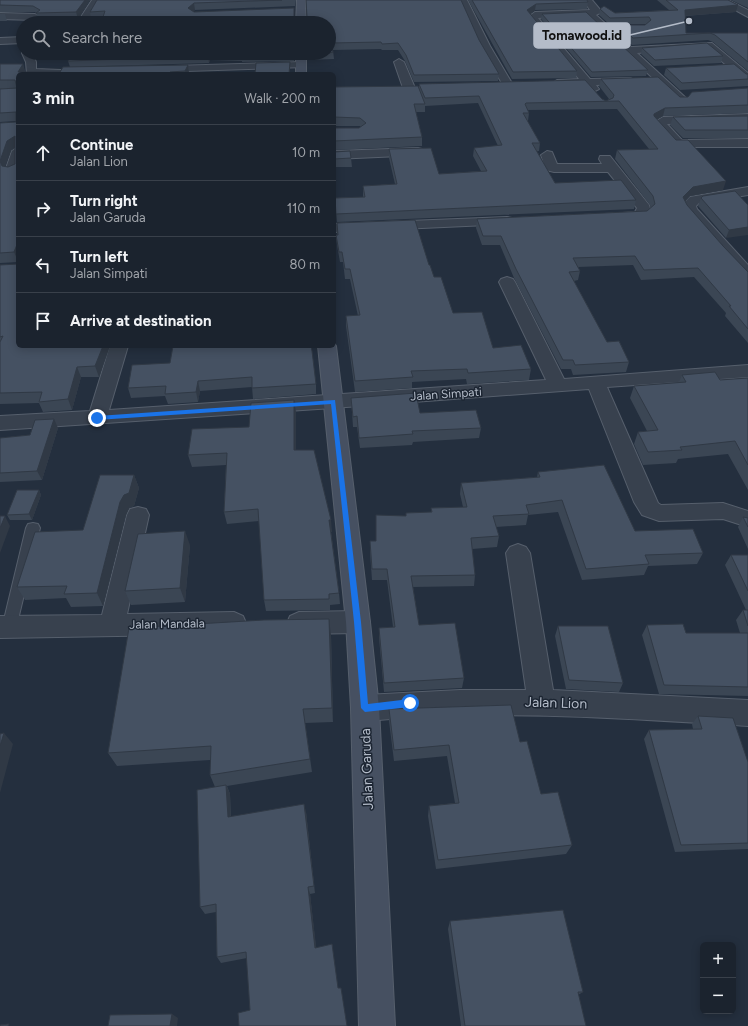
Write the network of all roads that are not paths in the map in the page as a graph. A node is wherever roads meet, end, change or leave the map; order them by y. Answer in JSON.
{"nodes":[{"id":1,"x":96,"y":0,"type":"edge"},
{"id":2,"x":301,"y":0,"type":"edge"},
{"id":3,"x":463,"y":0,"type":"edge"},
{"id":4,"x":587,"y":0,"type":"edge"},
{"id":5,"x":721,"y":0,"type":"edge"},
{"id":6,"x":589,"y":13,"type":"junction"},
{"id":7,"x":747,"y":13,"type":"edge"},
{"id":8,"x":0,"y":16,"type":"edge"},
{"id":9,"x":35,"y":16,"type":"edge"},
{"id":10,"x":86,"y":16,"type":"edge"},
{"id":11,"x":299,"y":16,"type":"edge"},
{"id":12,"x":621,"y":28,"type":"edge"},
{"id":13,"x":606,"y":29,"type":"junction"},
{"id":14,"x":695,"y":37,"type":"edge"},
{"id":15,"x":0,"y":41,"type":"edge"},
{"id":16,"x":16,"y":41,"type":"edge"},
{"id":17,"x":708,"y":45,"type":"junction"},
{"id":18,"x":629,"y":50,"type":"junction"},
{"id":19,"x":30,"y":60,"type":"edge"},
{"id":20,"x":399,"y":62,"type":"dead end"},
{"id":21,"x":733,"y":67,"type":"junction"},
{"id":22,"x":718,"y":68,"type":"edge"},
{"id":23,"x":301,"y":69,"type":"edge"},
{"id":24,"x":31,"y":72,"type":"edge"},
{"id":25,"x":151,"y":72,"type":"edge"},
{"id":26,"x":653,"y":76,"type":"junction"},
{"id":27,"x":748,"y":78,"type":"edge"},
{"id":28,"x":588,"y":82,"type":"junction"},
{"id":29,"x":548,"y":83,"type":"edge"},
{"id":30,"x":493,"y":85,"type":"edge"},
{"id":31,"x":394,"y":88,"type":"edge"},
{"id":32,"x":693,"y":95,"type":"edge"},
{"id":33,"x":601,"y":99,"type":"edge"},
{"id":34,"x":748,"y":118,"type":"edge"},
{"id":35,"x":733,"y":143,"type":"junction"},
{"id":36,"x":748,"y":143,"type":"edge"},
{"id":37,"x":427,"y":151,"type":"edge"},
{"id":38,"x":547,"y":155,"type":"dead end"},
{"id":39,"x":16,"y":156,"type":"edge"},
{"id":40,"x":336,"y":156,"type":"edge"},
{"id":41,"x":748,"y":158,"type":"edge"},
{"id":42,"x":10,"y":171,"type":"edge"},
{"id":43,"x":748,"y":191,"type":"edge"},
{"id":44,"x":599,"y":218,"type":"edge"},
{"id":45,"x":521,"y":221,"type":"edge"},
{"id":46,"x":336,"y":228,"type":"edge"},
{"id":47,"x":748,"y":274,"type":"edge"},
{"id":48,"x":508,"y":282,"type":"dead end"},
{"id":49,"x":118,"y":348,"type":"edge"},
{"id":50,"x":328,"y":348,"type":"edge"},
{"id":51,"x":748,"y":371,"type":"edge"},
{"id":52,"x":596,"y":382,"type":"junction"},
{"id":53,"x":558,"y":385,"type":"junction"},
{"id":54,"x":333,"y":402,"type":"junction"},
{"id":55,"x":97,"y":418,"type":"junction"},
{"id":56,"x":0,"y":423,"type":"edge"},
{"id":57,"x":138,"y":515,"type":"dead end"},
{"id":58,"x":748,"y":519,"type":"edge"},
{"id":59,"x":32,"y":528,"type":"dead end"},
{"id":60,"x":518,"y":553,"type":"dead end"},
{"id":61,"x":358,"y":622,"type":"junction"},
{"id":62,"x":112,"y":625,"type":"junction"},
{"id":63,"x":3,"y":631,"type":"edge"},
{"id":64,"x":541,"y":701,"type":"junction"},
{"id":65,"x":365,"y":708,"type":"junction"},
{"id":66,"x":748,"y":713,"type":"edge"},
{"id":67,"x":377,"y":1026,"type":"edge"}],
"edges":[{"from":1,"to":10,"type":"street"},
{"from":2,"to":11,"type":"street"},
{"from":3,"to":30,"type":"street"},
{"from":4,"to":6,"type":"street"},
{"from":5,"to":7,"type":"street"},
{"from":6,"to":13,"type":"street"},
{"from":6,"to":28,"type":"street"},
{"from":8,"to":9,"type":"street"},
{"from":12,"to":13,"type":"street"},
{"from":13,"to":18,"type":"street"},
{"from":14,"to":17,"type":"street"},
{"from":15,"to":16,"type":"street"},
{"from":17,"to":18,"type":"street"},
{"from":17,"to":21,"type":"street"},
{"from":18,"to":26,"type":"street"},
{"from":19,"to":24,"type":"street"},
{"from":20,"to":31,"type":"street"},
{"from":21,"to":22,"type":"street"},
{"from":21,"to":27,"type":"street"},
{"from":23,"to":25,"type":"street"},
{"from":26,"to":28,"type":"street"},
{"from":26,"to":32,"type":"street"},
{"from":28,"to":29,"type":"street"},
{"from":28,"to":33,"type":"street"},
{"from":34,"to":35,"type":"street"},
{"from":35,"to":36,"type":"street"},
{"from":35,"to":41,"type":"street"},
{"from":37,"to":40,"type":"street"},
{"from":38,"to":44,"type":"street"},
{"from":39,"to":42,"type":"street"},
{"from":43,"to":47,"type":"street"},
{"from":45,"to":46,"type":"street"},
{"from":48,"to":53,"type":"street"},
{"from":49,"to":55,"type":"street"},
{"from":50,"to":54,"type":"street","name":"Jalan Garuda"},
{"from":51,"to":52,"type":"street","name":"Jalan Simpati"},
{"from":52,"to":53,"type":"street","name":"Jalan Simpati"},
{"from":52,"to":58,"type":"street"},
{"from":53,"to":54,"type":"street","name":"Jalan Simpati"},
{"from":54,"to":55,"type":"street","name":"Jalan Simpati"},
{"from":54,"to":61,"type":"street","name":"Jalan Garuda"},
{"from":55,"to":56,"type":"street","name":"Jalan Simpati"},
{"from":57,"to":62,"type":"street"},
{"from":59,"to":63,"type":"lane"},
{"from":60,"to":64,"type":"street"},
{"from":61,"to":62,"type":"street","name":"Jalan Mandala"},
{"from":61,"to":65,"type":"street","name":"Jalan Garuda"},
{"from":62,"to":63,"type":"street","name":"Jalan Mandala"},
{"from":64,"to":65,"type":"street","name":"Jalan Lion"},
{"from":64,"to":66,"type":"street","name":"Jalan Lion"},
{"from":65,"to":67,"type":"street","name":"Jalan Garuda"}]}
